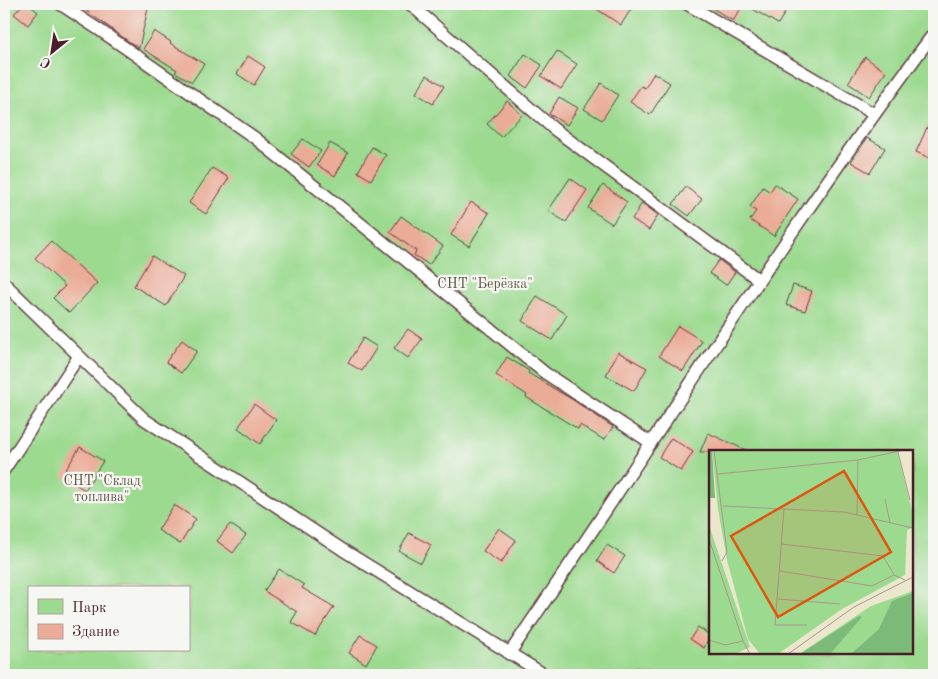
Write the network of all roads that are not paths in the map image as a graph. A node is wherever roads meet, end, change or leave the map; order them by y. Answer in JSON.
{"nodes":[{"id":1,"x":60,"y":4,"type":"edge"},
{"id":2,"x":410,"y":4,"type":"edge"},
{"id":3,"x":687,"y":4,"type":"edge"},
{"id":4,"x":934,"y":32,"type":"edge"},
{"id":5,"x":874,"y":114,"type":"junction"},
{"id":6,"x":759,"y":280,"type":"junction"},
{"id":7,"x":4,"y":284,"type":"edge"},
{"id":8,"x":79,"y":356,"type":"junction"},
{"id":9,"x":651,"y":444,"type":"junction"},
{"id":10,"x":4,"y":470,"type":"edge"},
{"id":11,"x":509,"y":654,"type":"junction"},
{"id":12,"x":544,"y":675,"type":"edge"}],
"edges":[{"from":1,"to":9,"type":"lane"},
{"from":2,"to":6,"type":"lane"},
{"from":3,"to":5,"type":"lane"},
{"from":4,"to":5,"type":"lane"},
{"from":5,"to":6,"type":"lane"},
{"from":6,"to":9,"type":"lane"},
{"from":7,"to":8,"type":"lane"},
{"from":8,"to":10,"type":"lane"},
{"from":8,"to":11,"type":"lane"},
{"from":9,"to":11,"type":"lane"},
{"from":11,"to":12,"type":"lane"}]}
